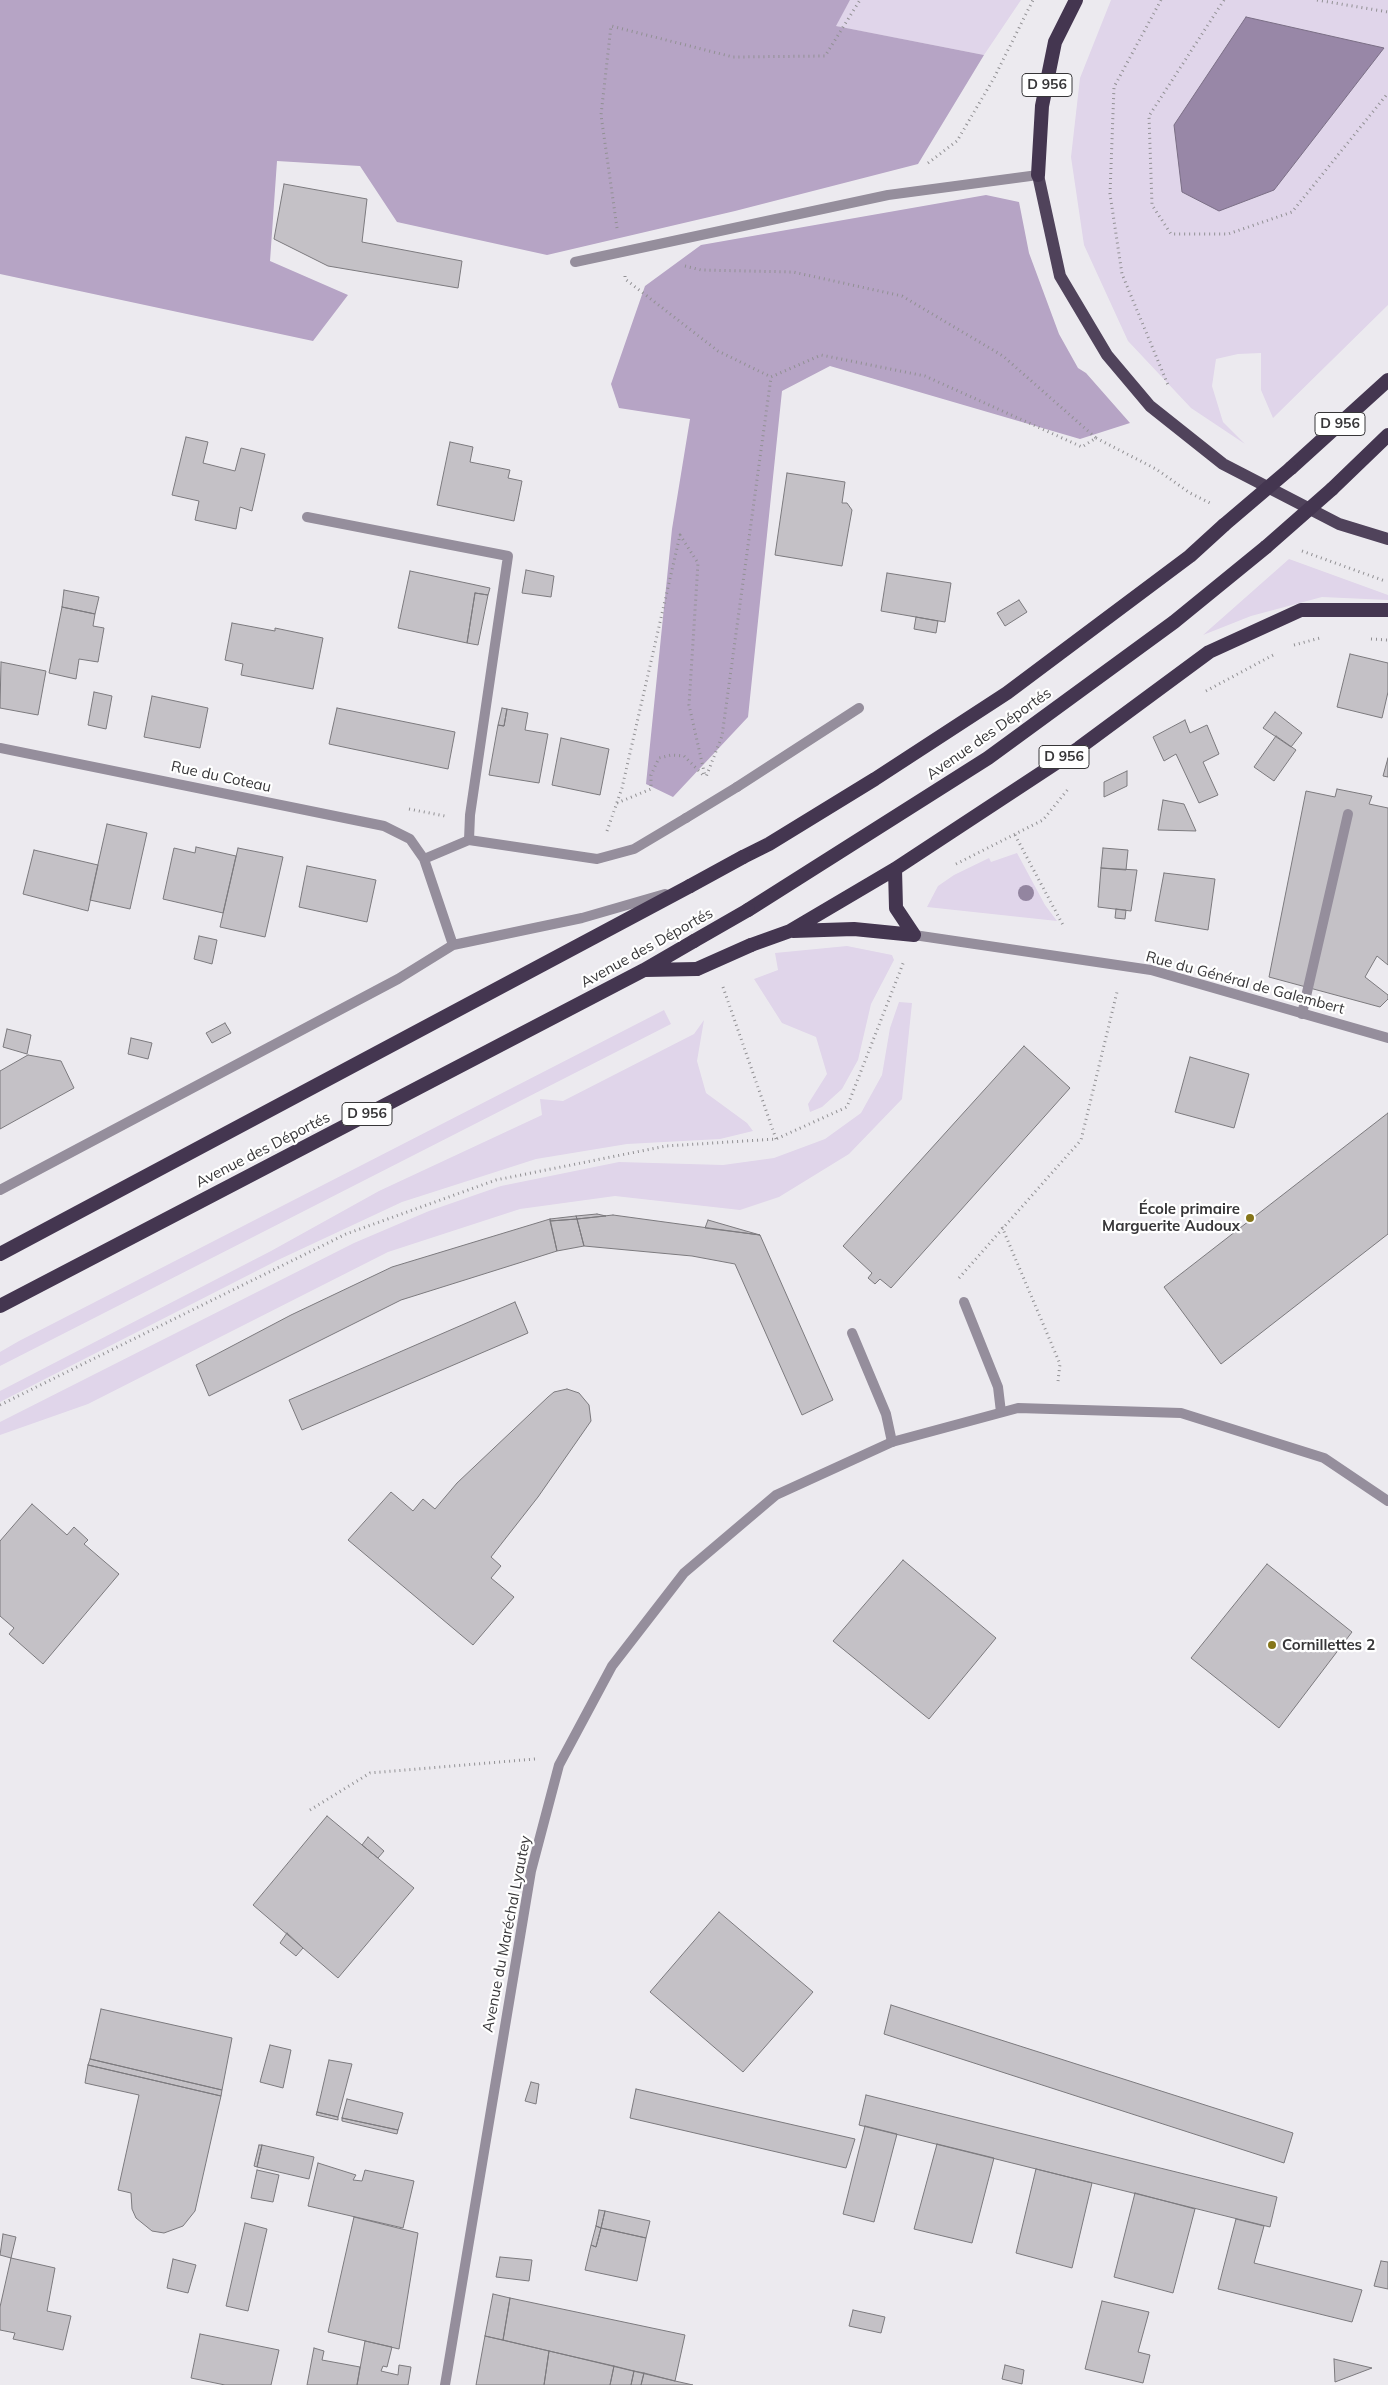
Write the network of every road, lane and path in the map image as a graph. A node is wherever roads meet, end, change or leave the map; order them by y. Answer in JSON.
{"nodes":[{"id":1,"x":860,"y":0,"type":"edge"},
{"id":2,"x":1033,"y":0,"type":"edge"},
{"id":3,"x":1076,"y":0,"type":"edge"},
{"id":4,"x":1161,"y":0,"type":"edge"},
{"id":5,"x":1224,"y":0,"type":"edge"},
{"id":6,"x":1317,"y":0,"type":"edge"},
{"id":7,"x":1388,"y":12,"type":"edge"},
{"id":8,"x":611,"y":26,"type":"dead end"},
{"id":9,"x":1388,"y":92,"type":"edge"},
{"id":10,"x":926,"y":165,"type":"dead end"},
{"id":11,"x":1038,"y":175,"type":"junction"},
{"id":12,"x":660,"y":243,"type":"junction"},
{"id":13,"x":575,"y":262,"type":"dead end"},
{"id":14,"x":1388,"y":380,"type":"edge"},
{"id":15,"x":1172,"y":393,"type":"dead end"},
{"id":16,"x":1388,"y":436,"type":"edge"},
{"id":17,"x":307,"y":517,"type":"dead end"},
{"id":18,"x":1388,"y":539,"type":"edge"},
{"id":19,"x":1388,"y":610,"type":"edge"},
{"id":20,"x":1326,"y":637,"type":"dead end"},
{"id":21,"x":1362,"y":639,"type":"dead end"},
{"id":22,"x":1388,"y":640,"type":"edge"},
{"id":23,"x":1292,"y":645,"type":"dead end"},
{"id":24,"x":1283,"y":650,"type":"dead end"},
{"id":25,"x":1197,"y":695,"type":"dead end"},
{"id":26,"x":859,"y":708,"type":"dead end"},
{"id":27,"x":0,"y":748,"type":"edge"},
{"id":28,"x":705,"y":777,"type":"junction"},
{"id":29,"x":1073,"y":784,"type":"dead end"},
{"id":30,"x":617,"y":803,"type":"junction"},
{"id":31,"x":1348,"y":814,"type":"dead end"},
{"id":32,"x":1015,"y":835,"type":"junction"},
{"id":33,"x":469,"y":840,"type":"junction"},
{"id":34,"x":424,"y":859,"type":"junction"},
{"id":35,"x":597,"y":859,"type":"junction"},
{"id":36,"x":949,"y":866,"type":"dead end"},
{"id":37,"x":895,"y":869,"type":"junction"},
{"id":38,"x":686,"y":888,"type":"junction"},
{"id":39,"x":1064,"y":927,"type":"dead end"},
{"id":40,"x":790,"y":932,"type":"junction"},
{"id":41,"x":914,"y":935,"type":"junction"},
{"id":42,"x":453,"y":945,"type":"junction"},
{"id":43,"x":905,"y":958,"type":"dead end"},
{"id":44,"x":644,"y":970,"type":"junction"},
{"id":45,"x":724,"y":991,"type":"dead end"},
{"id":46,"x":1117,"y":992,"type":"dead end"},
{"id":47,"x":1302,"y":1014,"type":"junction"},
{"id":48,"x":1388,"y":1038,"type":"edge"},
{"id":49,"x":776,"y":1139,"type":"junction"},
{"id":50,"x":0,"y":1190,"type":"edge"},
{"id":51,"x":1002,"y":1228,"type":"junction"},
{"id":52,"x":0,"y":1254,"type":"edge"},
{"id":53,"x":964,"y":1302,"type":"joint"},
{"id":54,"x":0,"y":1306,"type":"edge"},
{"id":55,"x":852,"y":1333,"type":"dead end"},
{"id":56,"x":1058,"y":1381,"type":"dead end"},
{"id":57,"x":0,"y":1405,"type":"edge"},
{"id":58,"x":1001,"y":1412,"type":"junction"},
{"id":59,"x":892,"y":1442,"type":"junction"},
{"id":60,"x":1388,"y":1501,"type":"edge"},
{"id":61,"x":535,"y":1758,"type":"dead end"},
{"id":62,"x":310,"y":1810,"type":"dead end"},
{"id":63,"x":445,"y":2385,"type":"edge"}],
"edges":[{"from":1,"to":8,"type":"path"},
{"from":2,"to":10,"type":"path"},
{"from":3,"to":11,"type":"highway","number":"D 956"},
{"from":4,"to":15,"type":"path"},
{"from":5,"to":9,"type":"path"},
{"from":6,"to":7,"type":"path"},
{"from":11,"to":12,"type":"street"},
{"from":11,"to":18,"type":"main road","number":"D 956"},
{"from":12,"to":13,"type":"street"},
{"from":12,"to":28,"type":"path"},
{"from":14,"to":38,"type":"highway","name":"Avenue des Déportés","number":"D 956","bridge":true},
{"from":16,"to":44,"type":"highway","name":"Avenue des Déportés","number":"D 956","bridge":true},
{"from":17,"to":33,"type":"street"},
{"from":19,"to":37,"type":"highway","number":"D 956"},
{"from":20,"to":23,"type":"path"},
{"from":21,"to":22,"type":"path"},
{"from":24,"to":25,"type":"path"},
{"from":26,"to":35,"type":"street","bridge":true},
{"from":27,"to":34,"type":"street","name":"Rue du Coteau"},
{"from":28,"to":30,"type":"path"},
{"from":28,"to":30,"type":"path"},
{"from":29,"to":32,"type":"path"},
{"from":30,"to":35,"type":"path"},
{"from":31,"to":47,"type":"street"},
{"from":32,"to":36,"type":"path"},
{"from":32,"to":39,"type":"path"},
{"from":33,"to":34,"type":"street"},
{"from":33,"to":35,"type":"street"},
{"from":34,"to":42,"type":"street","name":"Rue du Coteau"},
{"from":37,"to":40,"type":"highway","number":"D 956"},
{"from":37,"to":41,"type":"highway"},
{"from":38,"to":42,"type":"street","name":"Avenue des Déportés"},
{"from":38,"to":52,"type":"highway","name":"Avenue des Déportés","number":"D 956"},
{"from":40,"to":41,"type":"highway"},
{"from":40,"to":44,"type":"highway","number":"D 956","bridge":true},
{"from":41,"to":47,"type":"street","name":"Rue du Général de Galembert"},
{"from":42,"to":50,"type":"street","name":"Avenue des Déportés"},
{"from":43,"to":49,"type":"path"},
{"from":44,"to":54,"type":"highway","name":"Avenue des Déportés","number":"D 956"},
{"from":45,"to":49,"type":"path"},
{"from":46,"to":51,"type":"path"},
{"from":47,"to":48,"type":"street","name":"Rue du Général de Galembert"},
{"from":49,"to":57,"type":"path"},
{"from":51,"to":53,"type":"path"},
{"from":51,"to":56,"type":"path"},
{"from":53,"to":58,"type":"street"},
{"from":55,"to":59,"type":"street"},
{"from":58,"to":59,"type":"street","name":"Avenue du Maréchal Lyautey"},
{"from":58,"to":60,"type":"street","name":"Avenue du Maréchal Lyautey"},
{"from":59,"to":63,"type":"street","name":"Avenue du Maréchal Lyautey"},
{"from":61,"to":62,"type":"path"}]}
